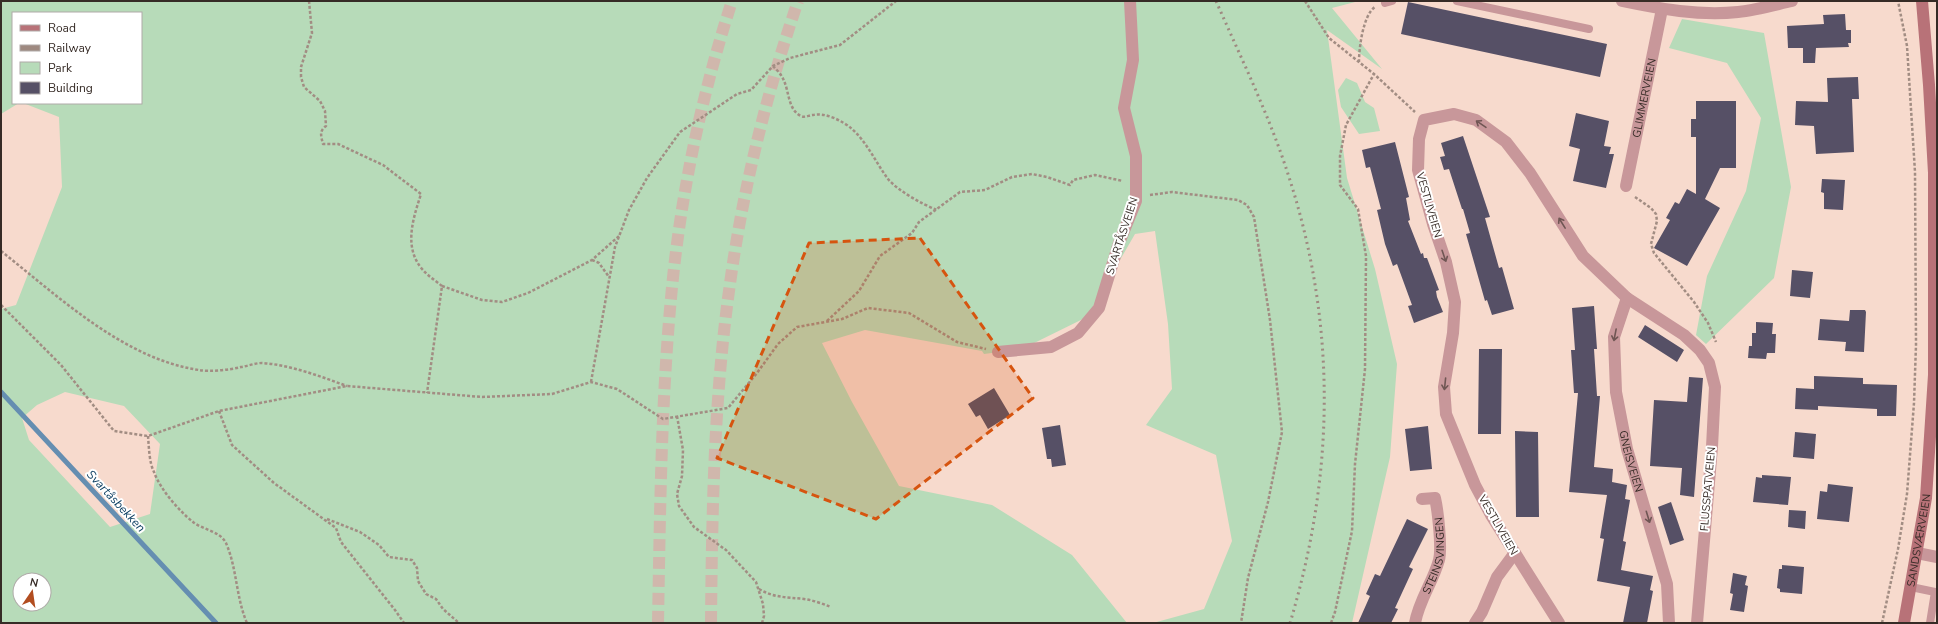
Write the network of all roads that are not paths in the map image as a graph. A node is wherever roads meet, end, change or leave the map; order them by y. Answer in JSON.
{"nodes":[{"id":1,"x":1130,"y":1,"type":"edge"},
{"id":2,"x":1457,"y":1,"type":"edge"},
{"id":3,"x":1622,"y":1,"type":"edge"},
{"id":4,"x":1792,"y":1,"type":"edge"},
{"id":5,"x":1922,"y":1,"type":"edge"},
{"id":6,"x":1662,"y":9,"type":"junction"},
{"id":7,"x":1589,"y":29,"type":"dead end"},
{"id":8,"x":1935,"y":147,"type":"edge"},
{"id":9,"x":1626,"y":186,"type":"road end"},
{"id":10,"x":1627,"y":298,"type":"junction"},
{"id":11,"x":998,"y":352,"type":"road end"},
{"id":12,"x":1422,"y":499,"type":"dead end"},
{"id":13,"x":1917,"y":553,"type":"junction"},
{"id":14,"x":1514,"y":554,"type":"junction"},
{"id":15,"x":1937,"y":557,"type":"edge"},
{"id":16,"x":1911,"y":587,"type":"junction"},
{"id":17,"x":1484,"y":617,"type":"edge"},
{"id":18,"x":1415,"y":623,"type":"edge"},
{"id":19,"x":1475,"y":623,"type":"edge"},
{"id":20,"x":1558,"y":623,"type":"edge"},
{"id":21,"x":1669,"y":623,"type":"edge"},
{"id":22,"x":1697,"y":623,"type":"edge"},
{"id":23,"x":1904,"y":623,"type":"edge"},
{"id":24,"x":1930,"y":623,"type":"edge"}],
"edges":[{"from":1,"to":11,"type":"street","name":"SVARTÅSVEIEN"},
{"from":2,"to":7,"type":"lane"},
{"from":3,"to":6,"type":"street"},
{"from":4,"to":6,"type":"street"},
{"from":5,"to":8,"type":"main road","name":"SANDSVÆRVEIEN"},
{"from":6,"to":9,"type":"street","name":"GLIMMERVEIEN"},
{"from":8,"to":13,"type":"main road","name":"SANDSVÆRVEIEN"},
{"from":10,"to":14,"type":"street","name":"VESTLIVEIEN","one_way":true},
{"from":10,"to":21,"type":"street","name":"GNEISVEIEN","one_way":true},
{"from":10,"to":22,"type":"street","name":"FLUSSPATVEIEN"},
{"from":12,"to":18,"type":"street","name":"STEINSVINGEN"},
{"from":13,"to":15,"type":"street"},
{"from":13,"to":16,"type":"main road","name":"SANDSVÆRVEIEN"},
{"from":14,"to":17,"type":"street"},
{"from":14,"to":20,"type":"street","name":"VESTLIVEIEN"},
{"from":16,"to":23,"type":"main road","name":"SANDSVÆRVEIEN"},
{"from":16,"to":24,"type":"lane"},
{"from":17,"to":19,"type":"street"}]}
